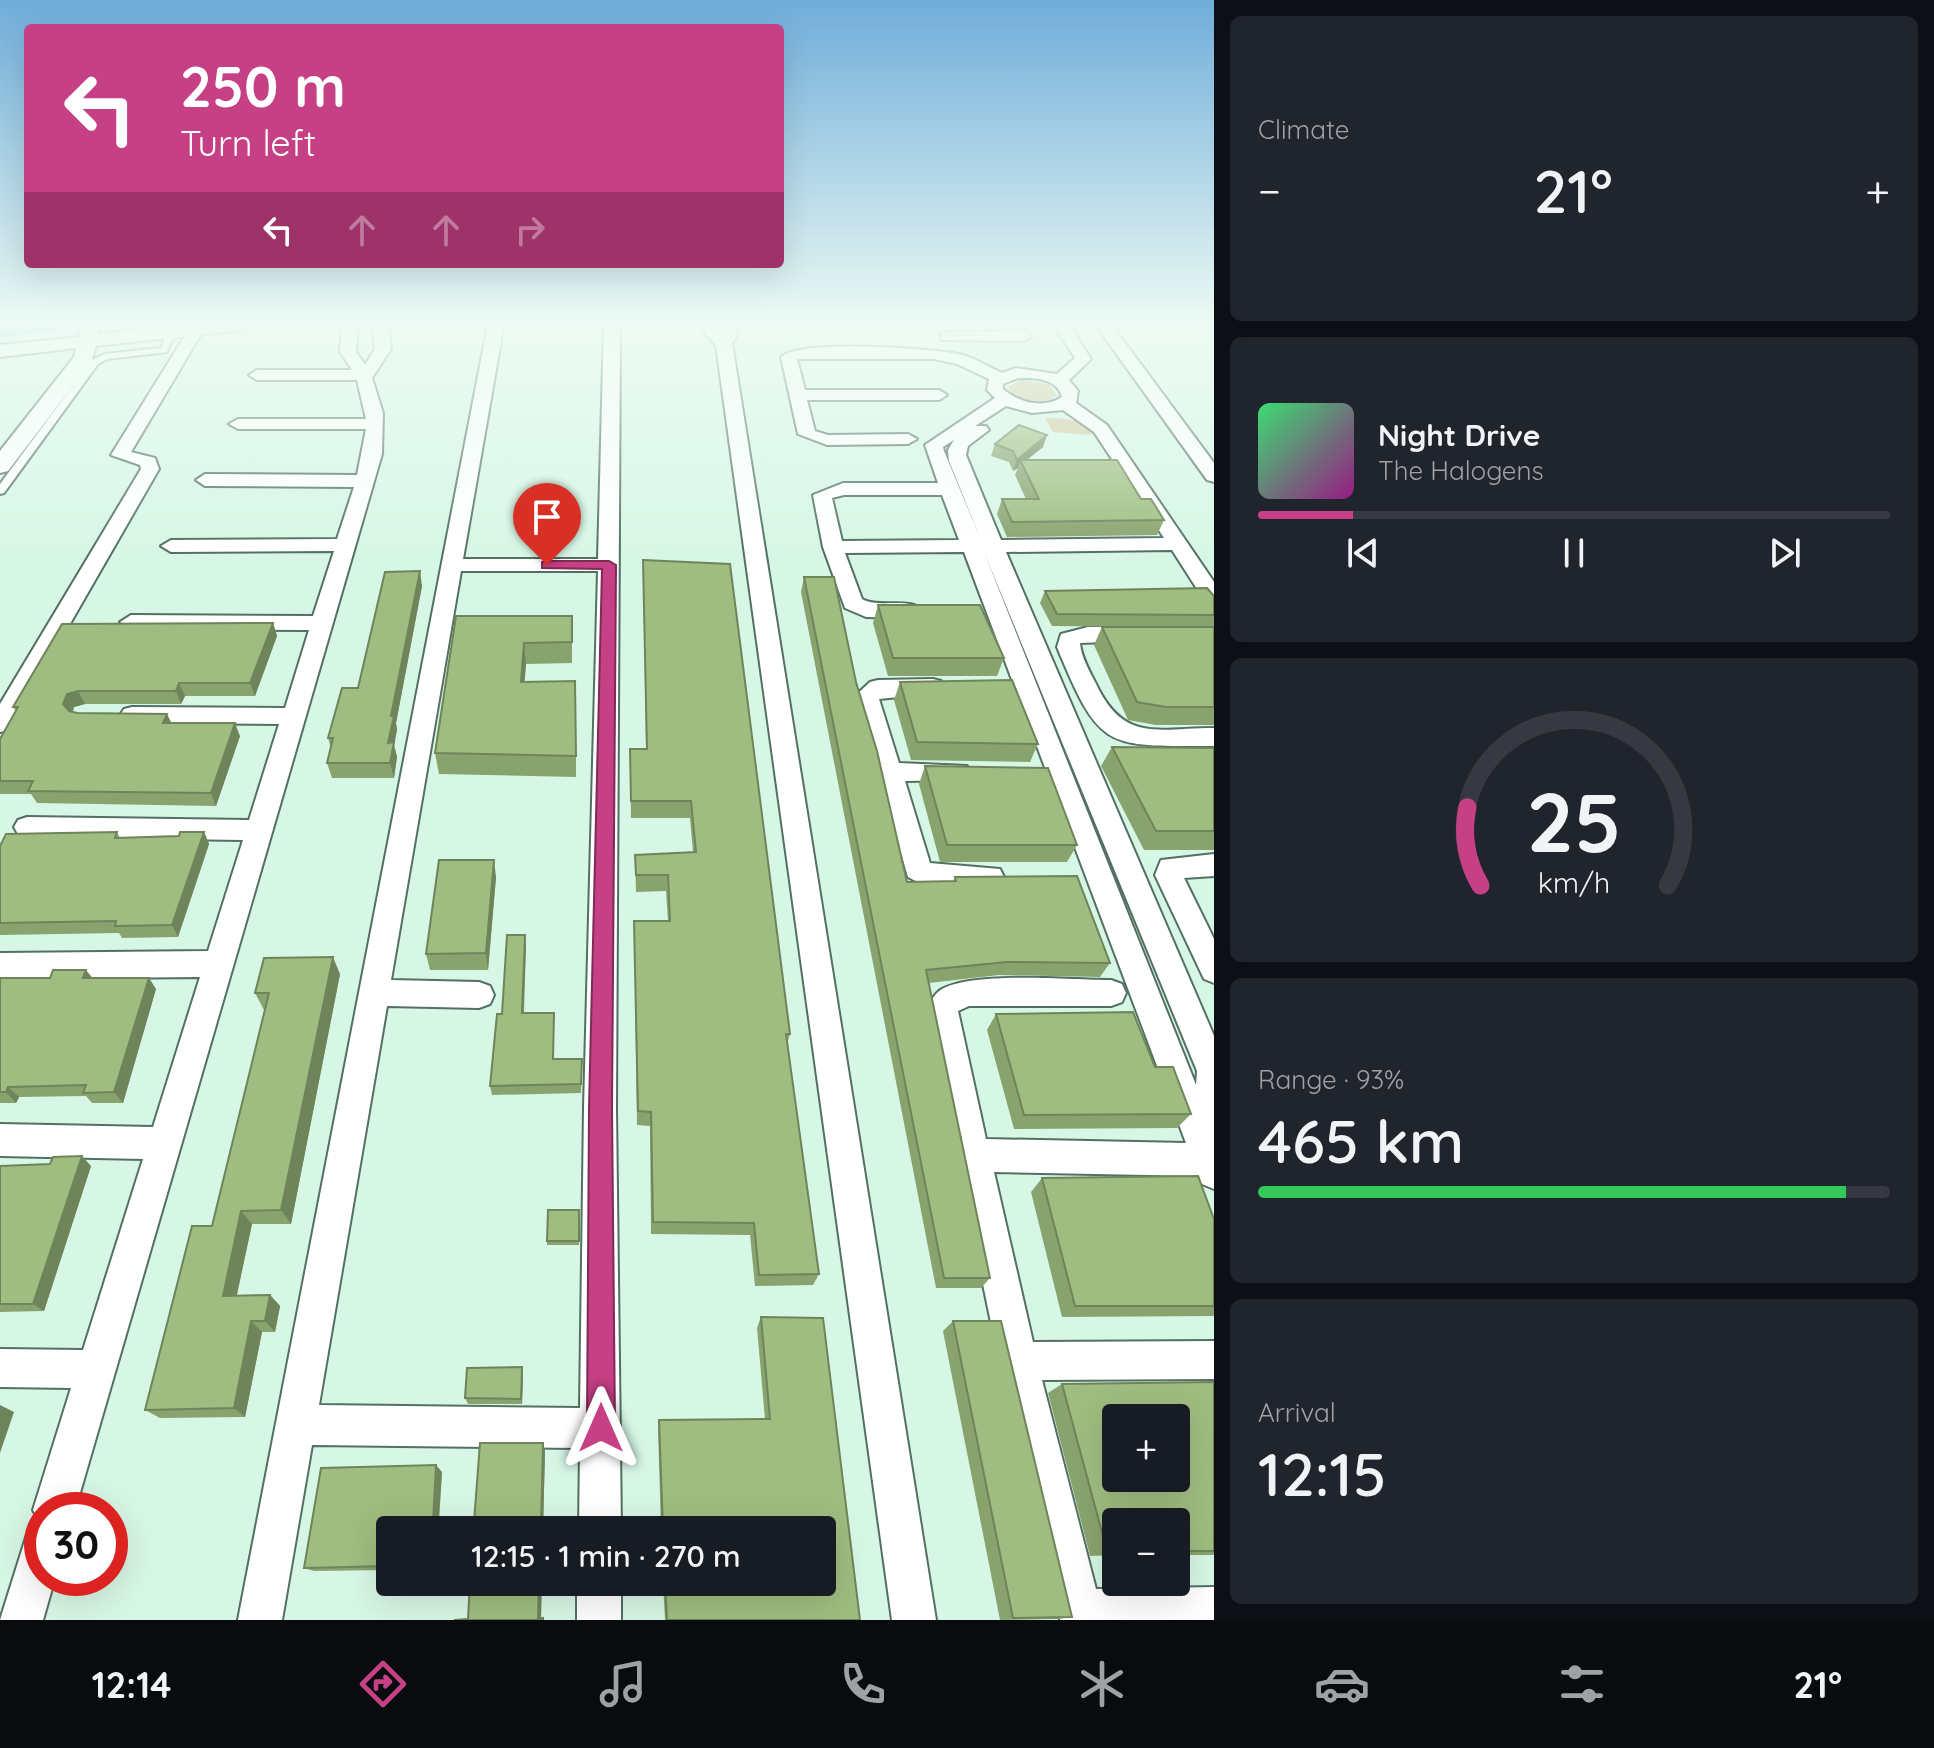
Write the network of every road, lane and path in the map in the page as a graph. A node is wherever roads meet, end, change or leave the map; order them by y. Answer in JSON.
{"nodes":[{"id":1,"x":53,"y":400,"type":"edge"},
{"id":2,"x":67,"y":400,"type":"edge"},
{"id":3,"x":153,"y":400,"type":"edge"},
{"id":4,"x":370,"y":400,"type":"edge"},
{"id":5,"x":483,"y":400,"type":"edge"},
{"id":6,"x":611,"y":400,"type":"edge"},
{"id":7,"x":731,"y":400,"type":"edge"},
{"id":8,"x":798,"y":400,"type":"edge"},
{"id":9,"x":1000,"y":400,"type":"edge"},
{"id":10,"x":1003,"y":400,"type":"edge"},
{"id":11,"x":1020,"y":400,"type":"edge"},
{"id":12,"x":1067,"y":400,"type":"edge"},
{"id":13,"x":1158,"y":400,"type":"edge"},
{"id":14,"x":1065,"y":404,"type":"junction"},
{"id":15,"x":238,"y":424,"type":"dead end"},
{"id":16,"x":374,"y":424,"type":"junction"},
{"id":17,"x":908,"y":439,"type":"dead end"},
{"id":18,"x":0,"y":466,"type":"edge"},
{"id":19,"x":1214,"y":476,"type":"edge"},
{"id":20,"x":205,"y":480,"type":"dead end"},
{"id":21,"x":365,"y":481,"type":"junction"},
{"id":22,"x":949,"y":489,"type":"junction"},
{"id":23,"x":0,"y":491,"type":"edge"},
{"id":24,"x":1177,"y":544,"type":"junction"},
{"id":25,"x":345,"y":545,"type":"junction"},
{"id":26,"x":171,"y":546,"type":"dead end"},
{"id":27,"x":982,"y":546,"type":"junction"},
{"id":28,"x":833,"y":547,"type":"junction"},
{"id":29,"x":454,"y":565,"type":"junction"},
{"id":30,"x":609,"y":565,"type":"junction"},
{"id":31,"x":1214,"y":598,"type":"edge"},
{"id":32,"x":936,"y":611,"type":"edge"},
{"id":33,"x":131,"y":622,"type":"edge"},
{"id":34,"x":322,"y":623,"type":"junction"},
{"id":35,"x":1151,"y":634,"type":"edge"},
{"id":36,"x":961,"y":687,"type":"edge"},
{"id":37,"x":101,"y":715,"type":"edge"},
{"id":38,"x":293,"y":716,"type":"junction"},
{"id":39,"x":0,"y":724,"type":"edge"},
{"id":40,"x":1214,"y":737,"type":"edge"},
{"id":41,"x":889,"y":772,"type":"junction"},
{"id":42,"x":982,"y":773,"type":"edge"},
{"id":43,"x":1028,"y":774,"type":"edge"},
{"id":44,"x":1059,"y":774,"type":"junction"},
{"id":45,"x":27,"y":827,"type":"dead end"},
{"id":46,"x":258,"y":830,"type":"junction"},
{"id":47,"x":1214,"y":865,"type":"edge"},
{"id":48,"x":1018,"y":877,"type":"edge"},
{"id":49,"x":217,"y":964,"type":"junction"},
{"id":50,"x":0,"y":966,"type":"edge"},
{"id":51,"x":1214,"y":970,"type":"edge"},
{"id":52,"x":373,"y":993,"type":"junction"},
{"id":53,"x":1111,"y":993,"type":"dead end"},
{"id":54,"x":479,"y":995,"type":"dead end"},
{"id":55,"x":1213,"y":1072,"type":"edge"},
{"id":56,"x":0,"y":1140,"type":"edge"},
{"id":57,"x":162,"y":1143,"type":"junction"},
{"id":58,"x":975,"y":1155,"type":"junction"},
{"id":59,"x":1212,"y":1166,"type":"edge"},
{"id":60,"x":1214,"y":1360,"type":"edge"},
{"id":61,"x":1018,"y":1361,"type":"junction"},
{"id":62,"x":0,"y":1368,"type":"edge"},
{"id":63,"x":96,"y":1369,"type":"junction"},
{"id":64,"x":296,"y":1425,"type":"junction"},
{"id":65,"x":601,"y":1428,"type":"junction"},
{"id":66,"x":59,"y":1492,"type":"edge"},
{"id":67,"x":600,"y":1516,"type":"edge"},
{"id":68,"x":28,"y":1596,"type":"edge"},
{"id":69,"x":599,"y":1596,"type":"edge"},
{"id":70,"x":1214,"y":1609,"type":"edge"},
{"id":71,"x":1081,"y":1615,"type":"edge"},
{"id":72,"x":21,"y":1620,"type":"edge"},
{"id":73,"x":260,"y":1620,"type":"edge"},
{"id":74,"x":599,"y":1620,"type":"edge"},
{"id":75,"x":914,"y":1620,"type":"edge"}],
"edges":[{"from":1,"to":18,"type":"street"},
{"from":2,"to":23,"type":"lane"},
{"from":3,"to":39,"type":"street"},
{"from":4,"to":16,"type":"street"},
{"from":5,"to":29,"type":"street"},
{"from":6,"to":30,"type":"street"},
{"from":7,"to":75,"type":"street"},
{"from":8,"to":17,"type":"street"},
{"from":9,"to":22,"type":"street"},
{"from":10,"to":27,"type":"street"},
{"from":11,"to":14,"type":"street"},
{"from":12,"to":14,"type":"street"},
{"from":13,"to":19,"type":"street"},
{"from":14,"to":24,"type":"street"},
{"from":15,"to":16,"type":"street"},
{"from":16,"to":21,"type":"street"},
{"from":20,"to":21,"type":"street"},
{"from":21,"to":25,"type":"street"},
{"from":22,"to":27,"type":"street"},
{"from":22,"to":28,"type":"street"},
{"from":24,"to":27,"type":"street"},
{"from":24,"to":31,"type":"street"},
{"from":25,"to":26,"type":"street"},
{"from":25,"to":34,"type":"street"},
{"from":27,"to":28,"type":"street"},
{"from":27,"to":44,"type":"street"},
{"from":27,"to":55,"type":"street"},
{"from":28,"to":32,"type":"street"},
{"from":29,"to":30,"type":"street"},
{"from":29,"to":52,"type":"street"},
{"from":30,"to":65,"type":"street"},
{"from":33,"to":34,"type":"street"},
{"from":34,"to":38,"type":"street"},
{"from":35,"to":40,"type":"street"},
{"from":36,"to":41,"type":"street"},
{"from":37,"to":38,"type":"street"},
{"from":38,"to":46,"type":"street"},
{"from":41,"to":42,"type":"street"},
{"from":41,"to":48,"type":"street"},
{"from":43,"to":44,"type":"street"},
{"from":44,"to":59,"type":"street"},
{"from":45,"to":46,"type":"street"},
{"from":46,"to":49,"type":"street"},
{"from":47,"to":51,"type":"street"},
{"from":49,"to":50,"type":"street"},
{"from":49,"to":57,"type":"street"},
{"from":52,"to":54,"type":"street"},
{"from":52,"to":64,"type":"street"},
{"from":53,"to":58,"type":"street"},
{"from":55,"to":59,"type":"street"},
{"from":56,"to":57,"type":"street"},
{"from":57,"to":63,"type":"street"},
{"from":58,"to":59,"type":"street"},
{"from":58,"to":61,"type":"street"},
{"from":60,"to":61,"type":"street"},
{"from":61,"to":71,"type":"street"},
{"from":62,"to":63,"type":"street"},
{"from":63,"to":66,"type":"street"},
{"from":64,"to":65,"type":"street"},
{"from":64,"to":73,"type":"street"},
{"from":65,"to":67,"type":"street"},
{"from":68,"to":72,"type":"street"},
{"from":69,"to":74,"type":"street"},
{"from":70,"to":71,"type":"street"}]}
